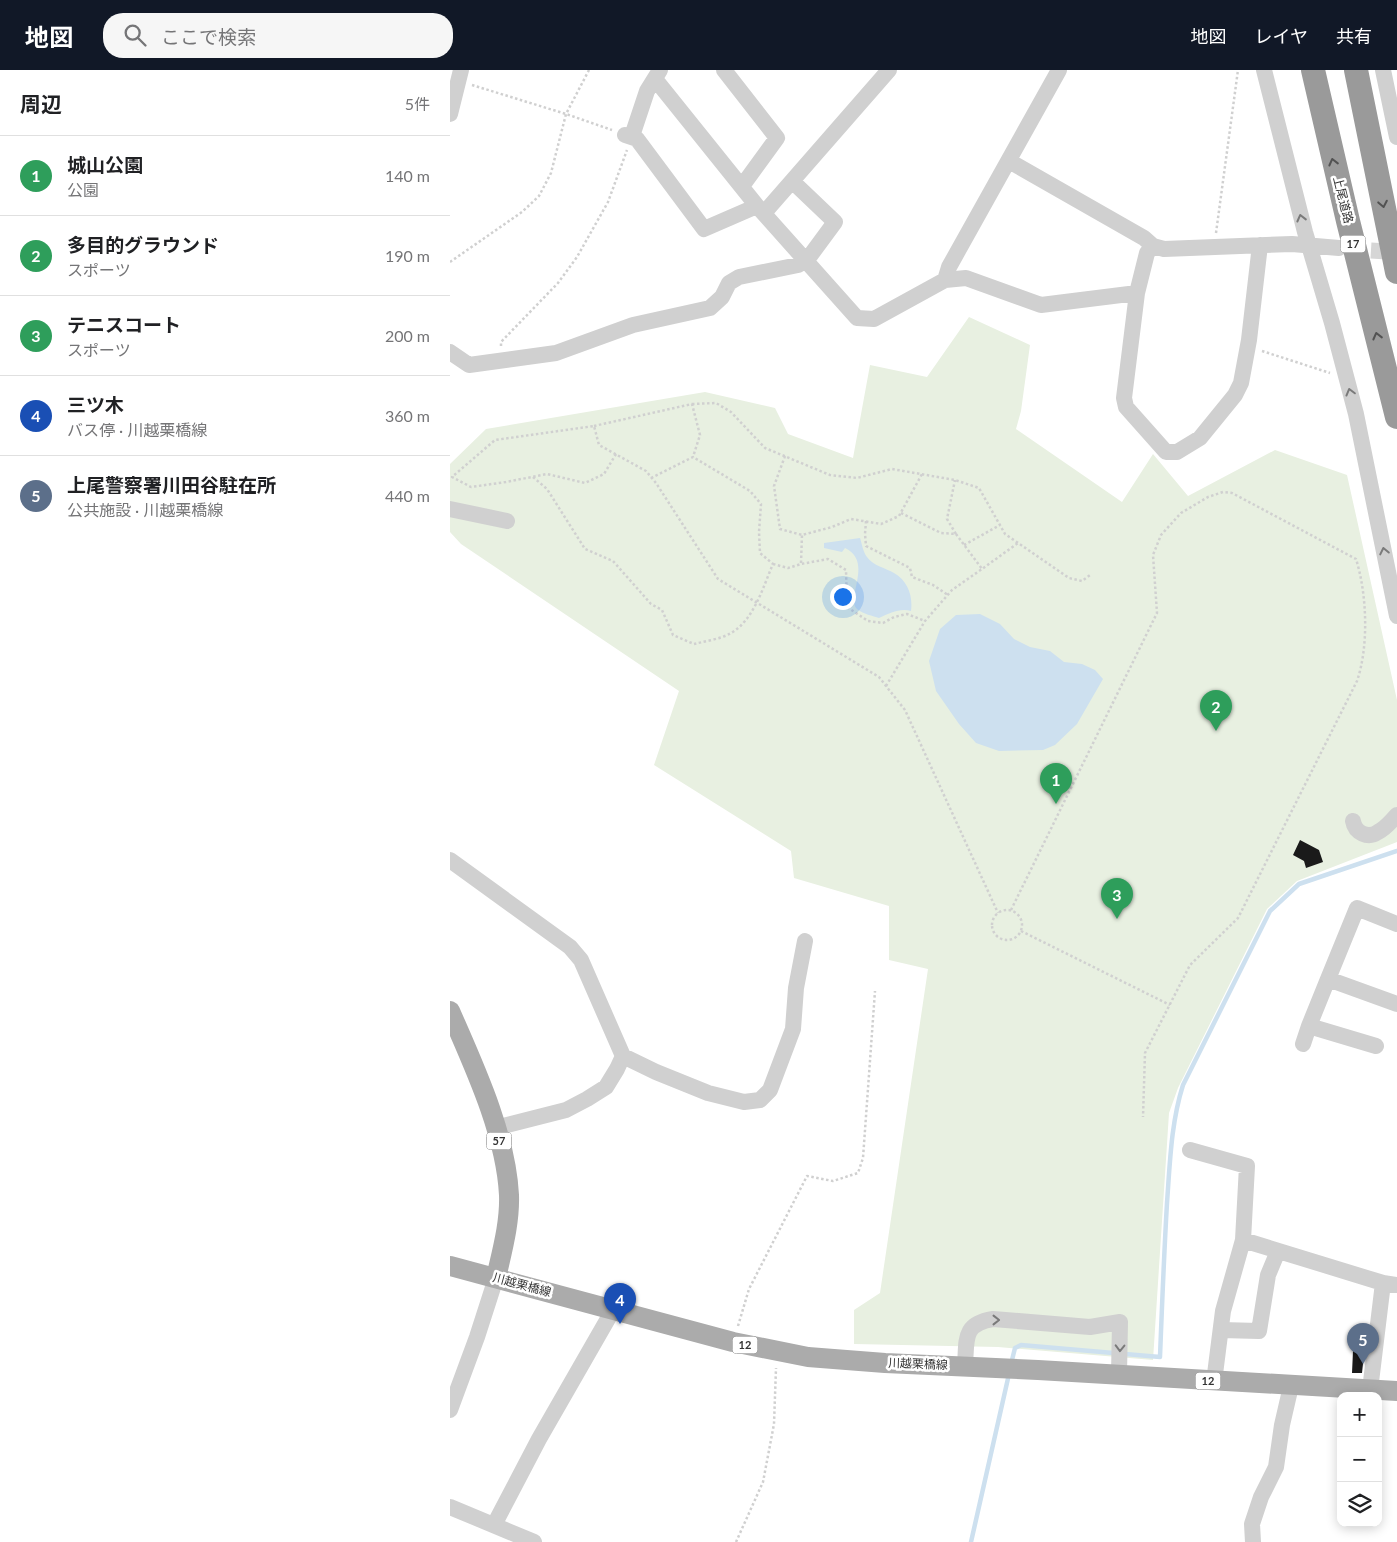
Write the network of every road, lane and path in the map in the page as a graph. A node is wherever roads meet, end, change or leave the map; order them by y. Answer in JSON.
{"nodes":[{"id":1,"x":589,"y":70,"type":"edge"},
{"id":2,"x":724,"y":70,"type":"edge"},
{"id":3,"x":889,"y":70,"type":"edge"},
{"id":4,"x":1238,"y":70,"type":"edge"},
{"id":5,"x":1264,"y":70,"type":"edge"},
{"id":6,"x":1312,"y":70,"type":"edge"},
{"id":7,"x":1356,"y":70,"type":"edge"},
{"id":8,"x":1383,"y":70,"type":"edge"},
{"id":9,"x":1057,"y":71,"type":"edge"},
{"id":10,"x":658,"y":74,"type":"edge"},
{"id":11,"x":460,"y":76,"type":"edge"},
{"id":12,"x":450,"y":114,"type":"edge"},
{"id":13,"x":566,"y":114,"type":"junction"},
{"id":14,"x":1396,"y":126,"type":"edge"},
{"id":15,"x":629,"y":136,"type":"junction"},
{"id":16,"x":1009,"y":161,"type":"junction"},
{"id":17,"x":792,"y":181,"type":"junction"},
{"id":18,"x":740,"y":184,"type":"junction"},
{"id":19,"x":761,"y":210,"type":"junction"},
{"id":20,"x":1260,"y":245,"type":"junction"},
{"id":21,"x":1154,"y":246,"type":"junction"},
{"id":22,"x":1309,"y":246,"type":"junction"},
{"id":23,"x":1214,"y":247,"type":"junction"},
{"id":24,"x":1339,"y":248,"type":"tunnel mouth"},
{"id":25,"x":807,"y":260,"type":"junction"},
{"id":26,"x":450,"y":262,"type":"edge"},
{"id":27,"x":1397,"y":272,"type":"edge"},
{"id":28,"x":945,"y":280,"type":"junction"},
{"id":29,"x":1137,"y":292,"type":"junction"},
{"id":30,"x":1248,"y":347,"type":"junction"},
{"id":31,"x":450,"y":352,"type":"edge"},
{"id":32,"x":498,"y":360,"type":"junction"},
{"id":33,"x":1345,"y":373,"type":"junction"},
{"id":34,"x":692,"y":404,"type":"junction"},
{"id":35,"x":1397,"y":418,"type":"edge"},
{"id":36,"x":594,"y":426,"type":"junction"},
{"id":37,"x":616,"y":454,"type":"junction"},
{"id":38,"x":785,"y":456,"type":"junction"},
{"id":39,"x":693,"y":457,"type":"junction"},
{"id":40,"x":922,"y":474,"type":"junction"},
{"id":41,"x":533,"y":477,"type":"junction"},
{"id":42,"x":651,"y":478,"type":"junction"},
{"id":43,"x":955,"y":480,"type":"junction"},
{"id":44,"x":450,"y":509,"type":"edge"},
{"id":45,"x":901,"y":513,"type":"junction"},
{"id":46,"x":506,"y":521,"type":"dead end"},
{"id":47,"x":866,"y":522,"type":"junction"},
{"id":48,"x":1000,"y":525,"type":"junction"},
{"id":49,"x":956,"y":534,"type":"junction"},
{"id":50,"x":802,"y":535,"type":"junction"},
{"id":51,"x":1018,"y":543,"type":"junction"},
{"id":52,"x":964,"y":545,"type":"junction"},
{"id":53,"x":773,"y":564,"type":"junction"},
{"id":54,"x":801,"y":564,"type":"junction"},
{"id":55,"x":982,"y":569,"type":"junction"},
{"id":56,"x":1090,"y":575,"type":"dead end"},
{"id":57,"x":948,"y":595,"type":"junction"},
{"id":58,"x":756,"y":602,"type":"junction"},
{"id":59,"x":1397,"y":616,"type":"edge"},
{"id":60,"x":925,"y":622,"type":"junction"},
{"id":61,"x":886,"y":686,"type":"junction"},
{"id":62,"x":1397,"y":815,"type":"edge"},
{"id":63,"x":1353,"y":821,"type":"dead end"},
{"id":64,"x":450,"y":860,"type":"edge"},
{"id":65,"x":1010,"y":910,"type":"junction"},
{"id":66,"x":998,"y":913,"type":"junction"},
{"id":67,"x":1397,"y":924,"type":"edge"},
{"id":68,"x":1020,"y":931,"type":"junction"},
{"id":69,"x":805,"y":941,"type":"dead end"},
{"id":70,"x":1328,"y":979,"type":"junction"},
{"id":71,"x":875,"y":992,"type":"dead end"},
{"id":72,"x":1397,"y":1004,"type":"edge"},
{"id":73,"x":1170,"y":1005,"type":"junction"},
{"id":74,"x":450,"y":1011,"type":"edge"},
{"id":75,"x":1309,"y":1026,"type":"junction"},
{"id":76,"x":1303,"y":1044,"type":"dead end"},
{"id":77,"x":1376,"y":1046,"type":"dead end"},
{"id":78,"x":623,"y":1056,"type":"junction"},
{"id":79,"x":1143,"y":1117,"type":"dead end"},
{"id":80,"x":495,"y":1128,"type":"junction"},
{"id":81,"x":1190,"y":1150,"type":"dead end"},
{"id":82,"x":1243,"y":1240,"type":"junction"},
{"id":83,"x":1278,"y":1251,"type":"junction"},
{"id":84,"x":450,"y":1266,"type":"edge"},
{"id":85,"x":496,"y":1278,"type":"junction"},
{"id":86,"x":1390,"y":1284,"type":"edge"},
{"id":87,"x":613,"y":1310,"type":"junction"},
{"id":88,"x":1221,"y":1330,"type":"junction"},
{"id":89,"x":733,"y":1342,"type":"junction"},
{"id":90,"x":777,"y":1352,"type":"junction"},
{"id":91,"x":965,"y":1366,"type":"junction"},
{"id":92,"x":1119,"y":1374,"type":"junction"},
{"id":93,"x":1214,"y":1382,"type":"junction"},
{"id":94,"x":1291,"y":1386,"type":"junction"},
{"id":95,"x":1370,"y":1390,"type":"junction"},
{"id":96,"x":1397,"y":1392,"type":"edge"},
{"id":97,"x":450,"y":1410,"type":"edge"},
{"id":98,"x":450,"y":1507,"type":"edge"},
{"id":99,"x":494,"y":1525,"type":"junction"},
{"id":100,"x":534,"y":1542,"type":"edge"},
{"id":101,"x":736,"y":1542,"type":"edge"},
{"id":102,"x":1253,"y":1542,"type":"edge"}],
"edges":[{"from":1,"to":13,"type":"path"},
{"from":2,"to":18,"type":"street"},
{"from":3,"to":17,"type":"street"},
{"from":4,"to":23,"type":"path"},
{"from":22,"to":5,"type":"street","one_way":true},
{"from":35,"to":6,"type":"highway","name":"上尾道路","number":"17","one_way":true},
{"from":7,"to":27,"type":"highway","one_way":true},
{"from":8,"to":14,"type":"street"},
{"from":9,"to":16,"type":"street"},
{"from":10,"to":15,"type":"street"},
{"from":10,"to":18,"type":"street"},
{"from":11,"to":12,"type":"street"},
{"from":11,"to":13,"type":"path"},
{"from":13,"to":15,"type":"path"},
{"from":13,"to":26,"type":"path"},
{"from":15,"to":19,"type":"street"},
{"from":15,"to":32,"type":"path"},
{"from":16,"to":21,"type":"street"},
{"from":16,"to":28,"type":"street"},
{"from":17,"to":19,"type":"street"},
{"from":17,"to":25,"type":"street"},
{"from":18,"to":19,"type":"street"},
{"from":19,"to":25,"type":"street"},
{"from":20,"to":22,"type":"street"},
{"from":20,"to":23,"type":"street"},
{"from":20,"to":30,"type":"street"},
{"from":21,"to":23,"type":"street"},
{"from":21,"to":29,"type":"street"},
{"from":22,"to":24,"type":"street"},
{"from":22,"to":33,"type":"street"},
{"from":25,"to":28,"type":"street"},
{"from":25,"to":32,"type":"street"},
{"from":28,"to":29,"type":"street"},
{"from":29,"to":30,"type":"street"},
{"from":30,"to":33,"type":"path"},
{"from":31,"to":32,"type":"street"},
{"from":59,"to":33,"type":"street","one_way":true},
{"from":34,"to":36,"type":"path"},
{"from":34,"to":38,"type":"path"},
{"from":34,"to":39,"type":"path"},
{"from":36,"to":37,"type":"path"},
{"from":36,"to":41,"type":"path"},
{"from":37,"to":41,"type":"path"},
{"from":37,"to":42,"type":"path"},
{"from":38,"to":40,"type":"path"},
{"from":38,"to":50,"type":"path"},
{"from":39,"to":42,"type":"path"},
{"from":39,"to":53,"type":"path"},
{"from":40,"to":43,"type":"path"},
{"from":40,"to":45,"type":"path"},
{"from":41,"to":58,"type":"path"},
{"from":42,"to":58,"type":"path"},
{"from":43,"to":48,"type":"path"},
{"from":43,"to":49,"type":"path"},
{"from":44,"to":46,"type":"street"},
{"from":45,"to":47,"type":"path"},
{"from":45,"to":49,"type":"path"},
{"from":47,"to":50,"type":"path"},
{"from":47,"to":57,"type":"path"},
{"from":48,"to":51,"type":"path"},
{"from":48,"to":52,"type":"path"},
{"from":49,"to":52,"type":"path"},
{"from":50,"to":54,"type":"path"},
{"from":51,"to":55,"type":"path"},
{"from":51,"to":56,"type":"path"},
{"from":52,"to":55,"type":"path"},
{"from":53,"to":54,"type":"path"},
{"from":53,"to":58,"type":"path"},
{"from":54,"to":60,"type":"path"},
{"from":55,"to":57,"type":"path"},
{"from":57,"to":60,"type":"path"},
{"from":58,"to":61,"type":"path"},
{"from":60,"to":61,"type":"path"},
{"from":61,"to":66,"type":"path"},
{"from":62,"to":63,"type":"street"},
{"from":64,"to":78,"type":"street"},
{"from":65,"to":66,"type":"path"},
{"from":65,"to":68,"type":"path"},
{"from":65,"to":73,"type":"path"},
{"from":66,"to":68,"type":"path"},
{"from":67,"to":70,"type":"street"},
{"from":68,"to":73,"type":"path"},
{"from":69,"to":78,"type":"street"},
{"from":70,"to":72,"type":"street"},
{"from":70,"to":75,"type":"street"},
{"from":71,"to":89,"type":"path"},
{"from":73,"to":79,"type":"path"},
{"from":74,"to":80,"type":"main road","number":"57"},
{"from":75,"to":76,"type":"street"},
{"from":75,"to":77,"type":"street"},
{"from":78,"to":80,"type":"street"},
{"from":80,"to":85,"type":"main road","number":"57"},
{"from":81,"to":82,"type":"street"},
{"from":82,"to":83,"type":"street"},
{"from":82,"to":88,"type":"street"},
{"from":83,"to":86,"type":"street"},
{"from":83,"to":88,"type":"street"},
{"from":84,"to":85,"type":"main road","name":"川越栗橋線","number":"12"},
{"from":85,"to":87,"type":"main road","name":"川越栗橋線","number":"12"},
{"from":85,"to":97,"type":"street"},
{"from":86,"to":95,"type":"street"},
{"from":87,"to":89,"type":"main road","name":"川越栗橋線","number":"12"},
{"from":87,"to":99,"type":"street"},
{"from":88,"to":93,"type":"street"},
{"from":89,"to":90,"type":"main road","name":"川越栗橋線","number":"12"},
{"from":90,"to":91,"type":"main road","name":"川越栗橋線","number":"12"},
{"from":90,"to":101,"type":"path"},
{"from":91,"to":92,"type":"main road","name":"川越栗橋線","number":"12"},
{"from":91,"to":92,"type":"street","one_way":true},
{"from":92,"to":93,"type":"main road","name":"川越栗橋線","number":"12"},
{"from":93,"to":94,"type":"main road","name":"川越栗橋線","number":"12"},
{"from":94,"to":95,"type":"main road","name":"川越栗橋線","number":"12"},
{"from":94,"to":102,"type":"street"},
{"from":95,"to":96,"type":"main road","name":"川越栗橋線","number":"12"},
{"from":98,"to":99,"type":"street"},
{"from":99,"to":100,"type":"street"}]}
